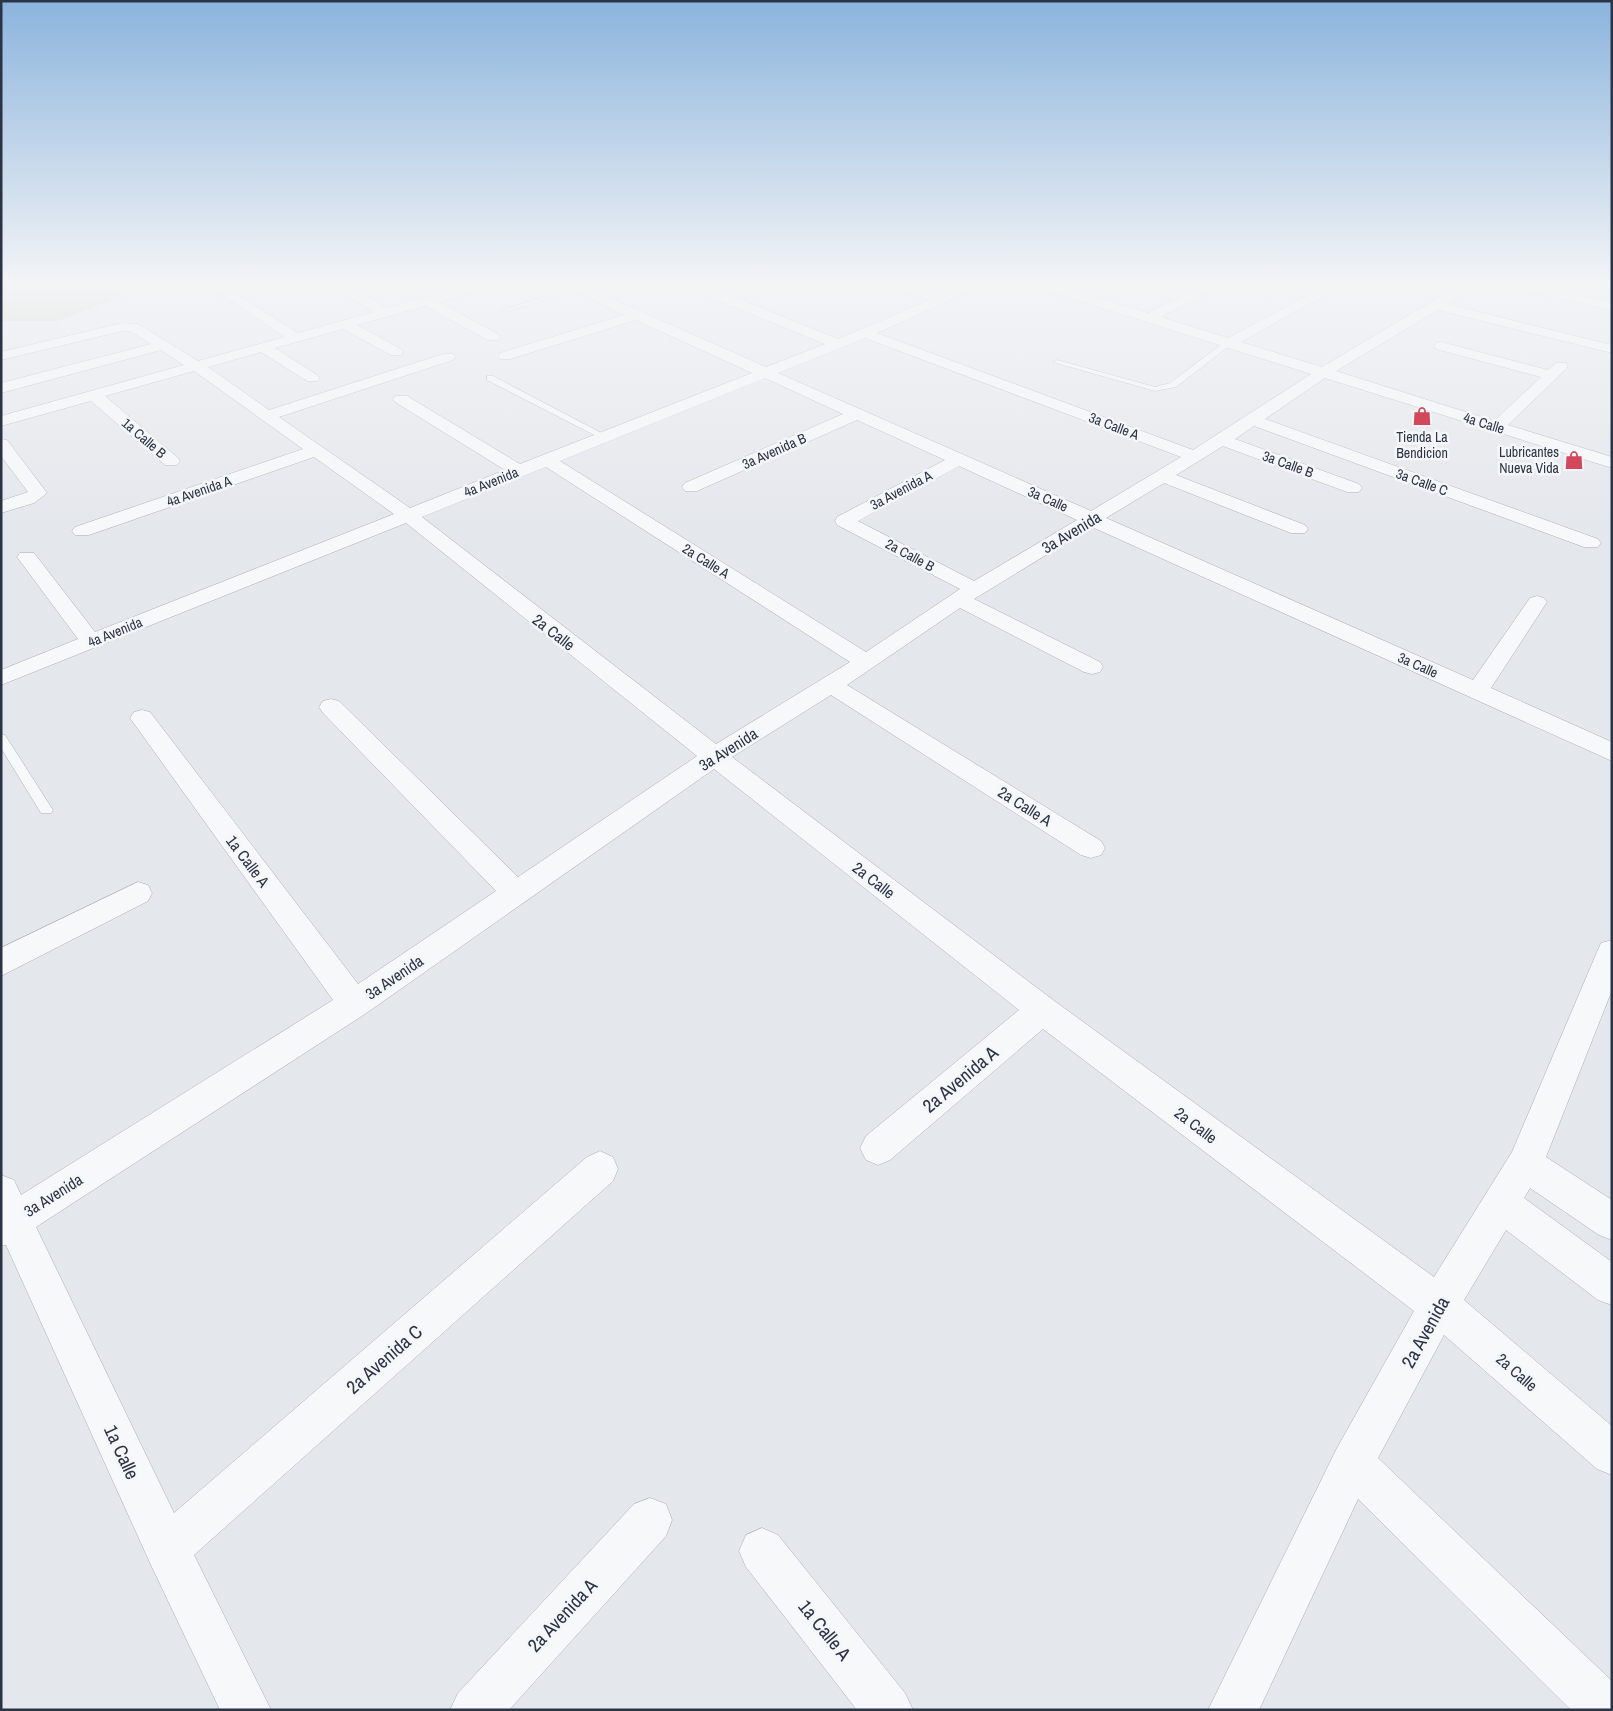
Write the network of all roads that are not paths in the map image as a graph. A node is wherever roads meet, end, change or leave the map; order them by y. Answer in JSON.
{"nodes":[{"id":1,"x":93,"y":364,"type":"edge"},
{"id":2,"x":193,"y":364,"type":"edge"},
{"id":3,"x":204,"y":364,"type":"edge"},
{"id":4,"x":290,"y":364,"type":"edge"},
{"id":5,"x":427,"y":364,"type":"edge"},
{"id":6,"x":749,"y":364,"type":"edge"},
{"id":7,"x":788,"y":364,"type":"edge"},
{"id":8,"x":948,"y":364,"type":"edge"},
{"id":9,"x":1064,"y":364,"type":"edge"},
{"id":10,"x":1201,"y":364,"type":"edge"},
{"id":11,"x":1297,"y":364,"type":"edge"},
{"id":12,"x":1338,"y":364,"type":"edge"},
{"id":13,"x":1527,"y":364,"type":"edge"},
{"id":14,"x":196,"y":366,"type":"junction"},
{"id":15,"x":767,"y":372,"type":"junction"},
{"id":16,"x":1324,"y":372,"type":"junction"},
{"id":17,"x":312,"y":378,"type":"dead end"},
{"id":18,"x":490,"y":378,"type":"dead end"},
{"id":19,"x":1,"y":388,"type":"edge"},
{"id":20,"x":94,"y":395,"type":"junction"},
{"id":21,"x":400,"y":399,"type":"dead end"},
{"id":22,"x":857,"y":414,"type":"junction"},
{"id":23,"x":266,"y":416,"type":"junction"},
{"id":24,"x":1253,"y":420,"type":"junction"},
{"id":25,"x":1,"y":421,"type":"edge"},
{"id":26,"x":1497,"y":427,"type":"junction"},
{"id":27,"x":605,"y":437,"type":"junction"},
{"id":28,"x":1222,"y":440,"type":"junction"},
{"id":29,"x":1,"y":444,"type":"edge"},
{"id":30,"x":316,"y":450,"type":"junction"},
{"id":31,"x":1194,"y":456,"type":"junction"},
{"id":32,"x":958,"y":459,"type":"junction"},
{"id":33,"x":547,"y":460,"type":"junction"},
{"id":34,"x":172,"y":461,"type":"dead end"},
{"id":35,"x":1612,"y":463,"type":"edge"},
{"id":36,"x":520,"y":471,"type":"junction"},
{"id":37,"x":1163,"y":476,"type":"junction"},
{"id":38,"x":692,"y":487,"type":"dead end"},
{"id":39,"x":1353,"y":488,"type":"dead end"},
{"id":40,"x":1,"y":508,"type":"edge"},
{"id":41,"x":408,"y":515,"type":"junction"},
{"id":42,"x":1094,"y":519,"type":"junction"},
{"id":43,"x":844,"y":521,"type":"joint"},
{"id":44,"x":1298,"y":529,"type":"dead end"},
{"id":45,"x":82,"y":531,"type":"dead end"},
{"id":46,"x":1591,"y":543,"type":"dead end"},
{"id":47,"x":27,"y":557,"type":"dead end"},
{"id":48,"x":968,"y":594,"type":"junction"},
{"id":49,"x":1538,"y":602,"type":"dead end"},
{"id":50,"x":90,"y":642,"type":"junction"},
{"id":51,"x":866,"y":662,"type":"junction"},
{"id":52,"x":1092,"y":667,"type":"dead end"},
{"id":53,"x":1,"y":678,"type":"edge"},
{"id":54,"x":831,"y":685,"type":"junction"},
{"id":55,"x":1477,"y":691,"type":"junction"},
{"id":56,"x":331,"y":707,"type":"dead end"},
{"id":57,"x":142,"y":718,"type":"dead end"},
{"id":58,"x":1,"y":738,"type":"edge"},
{"id":59,"x":1612,"y":752,"type":"edge"},
{"id":60,"x":714,"y":757,"type":"junction"},
{"id":61,"x":46,"y":810,"type":"dead end"},
{"id":62,"x":1091,"y":848,"type":"dead end"},
{"id":63,"x":138,"y":893,"type":"dead end"},
{"id":64,"x":516,"y":893,"type":"junction"},
{"id":65,"x":1612,"y":952,"type":"edge"},
{"id":66,"x":1,"y":963,"type":"edge"},
{"id":67,"x":354,"y":1004,"type":"junction"},
{"id":68,"x":1042,"y":1010,"type":"junction"},
{"id":69,"x":878,"y":1148,"type":"dead end"},
{"id":70,"x":1525,"y":1164,"type":"junction"},
{"id":71,"x":600,"y":1169,"type":"dead end"},
{"id":72,"x":1500,"y":1203,"type":"junction"},
{"id":73,"x":5,"y":1214,"type":"edge"},
{"id":74,"x":1612,"y":1222,"type":"edge"},
{"id":75,"x":1612,"y":1286,"type":"edge"},
{"id":76,"x":1439,"y":1305,"type":"junction"},
{"id":77,"x":1612,"y":1454,"type":"edge"},
{"id":78,"x":1352,"y":1464,"type":"junction"},
{"id":79,"x":650,"y":1520,"type":"dead end"},
{"id":80,"x":167,"y":1549,"type":"junction"},
{"id":81,"x":762,"y":1551,"type":"dead end"},
{"id":82,"x":246,"y":1710,"type":"edge"},
{"id":83,"x":475,"y":1710,"type":"edge"},
{"id":84,"x":888,"y":1710,"type":"edge"},
{"id":85,"x":1233,"y":1710,"type":"edge"},
{"id":86,"x":1606,"y":1710,"type":"edge"}],
"edges":[{"from":1,"to":19,"type":"street"},
{"from":2,"to":14,"type":"street","name":"2a Calle"},
{"from":3,"to":14,"type":"street"},
{"from":4,"to":17,"type":"street"},
{"from":5,"to":23,"type":"street"},
{"from":6,"to":15,"type":"street","name":"3a Calle"},
{"from":7,"to":15,"type":"street","name":"4a Avenida"},
{"from":8,"to":31,"type":"street","name":"3a Calle A"},
{"from":9,"to":10,"type":"lane"},
{"from":11,"to":16,"type":"street","name":"4a Calle"},
{"from":12,"to":16,"type":"street","name":"3a Avenida"},
{"from":13,"to":26,"type":"street"},
{"from":14,"to":20,"type":"street"},
{"from":14,"to":23,"type":"street","name":"2a Calle"},
{"from":15,"to":22,"type":"street","name":"3a Calle"},
{"from":15,"to":27,"type":"street","name":"4a Avenida"},
{"from":16,"to":24,"type":"street","name":"3a Avenida"},
{"from":16,"to":26,"type":"street","name":"4a Calle"},
{"from":18,"to":27,"type":"lane"},
{"from":20,"to":25,"type":"street"},
{"from":20,"to":34,"type":"street","name":"1a Calle B"},
{"from":21,"to":36,"type":"street"},
{"from":22,"to":32,"type":"street","name":"3a Calle"},
{"from":22,"to":38,"type":"street","name":"3a Avenida B"},
{"from":23,"to":30,"type":"street","name":"2a Calle"},
{"from":24,"to":28,"type":"street","name":"3a Avenida"},
{"from":24,"to":46,"type":"street","name":"3a Calle C"},
{"from":26,"to":35,"type":"street","name":"4a Calle"},
{"from":27,"to":33,"type":"street","name":"4a Avenida"},
{"from":28,"to":31,"type":"street","name":"3a Avenida"},
{"from":28,"to":39,"type":"street","name":"3a Calle B"},
{"from":29,"to":40,"type":"street"},
{"from":30,"to":41,"type":"street","name":"2a Calle"},
{"from":30,"to":45,"type":"street","name":"4a Avenida A"},
{"from":31,"to":37,"type":"street","name":"3a Avenida"},
{"from":32,"to":42,"type":"street","name":"3a Calle"},
{"from":32,"to":43,"type":"street","name":"3a Avenida A"},
{"from":33,"to":36,"type":"street","name":"4a Avenida"},
{"from":33,"to":51,"type":"street","name":"2a Calle A"},
{"from":36,"to":41,"type":"street","name":"4a Avenida"},
{"from":37,"to":42,"type":"street","name":"3a Avenida"},
{"from":37,"to":44,"type":"street"},
{"from":41,"to":50,"type":"street","name":"4a Avenida"},
{"from":41,"to":60,"type":"street","name":"2a Calle"},
{"from":42,"to":48,"type":"street","name":"3a Avenida"},
{"from":42,"to":55,"type":"street","name":"3a Calle"},
{"from":43,"to":48,"type":"street","name":"2a Calle B"},
{"from":47,"to":50,"type":"street"},
{"from":48,"to":51,"type":"street","name":"3a Avenida"},
{"from":48,"to":52,"type":"street","name":"2a Calle B"},
{"from":49,"to":55,"type":"street"},
{"from":50,"to":53,"type":"street","name":"4a Avenida"},
{"from":51,"to":54,"type":"street","name":"3a Avenida"},
{"from":54,"to":60,"type":"street","name":"3a Avenida"},
{"from":54,"to":62,"type":"street","name":"2a Calle A"},
{"from":55,"to":59,"type":"street","name":"3a Calle"},
{"from":56,"to":64,"type":"street"},
{"from":57,"to":67,"type":"street","name":"1a Calle A"},
{"from":58,"to":61,"type":"lane"},
{"from":60,"to":64,"type":"street","name":"3a Avenida"},
{"from":60,"to":68,"type":"street","name":"2a Calle"},
{"from":63,"to":66,"type":"street"},
{"from":64,"to":67,"type":"street","name":"3a Avenida"},
{"from":65,"to":70,"type":"street","name":"2a Avenida"},
{"from":67,"to":73,"type":"street","name":"3a Avenida"},
{"from":68,"to":69,"type":"street","name":"2a Avenida A"},
{"from":68,"to":76,"type":"street","name":"2a Calle"},
{"from":70,"to":72,"type":"street","name":"2a Avenida"},
{"from":70,"to":74,"type":"street"},
{"from":71,"to":80,"type":"street","name":"2a Avenida C"},
{"from":72,"to":75,"type":"street"},
{"from":72,"to":76,"type":"street","name":"2a Avenida"},
{"from":73,"to":80,"type":"street","name":"1a Calle"},
{"from":76,"to":77,"type":"street","name":"2a Calle"},
{"from":76,"to":78,"type":"street","name":"2a Avenida"},
{"from":78,"to":85,"type":"street","name":"2a Avenida"},
{"from":78,"to":86,"type":"street"},
{"from":79,"to":83,"type":"street","name":"2a Avenida A"},
{"from":80,"to":82,"type":"street","name":"1a Calle"},
{"from":81,"to":84,"type":"street","name":"1a Calle A"}]}
